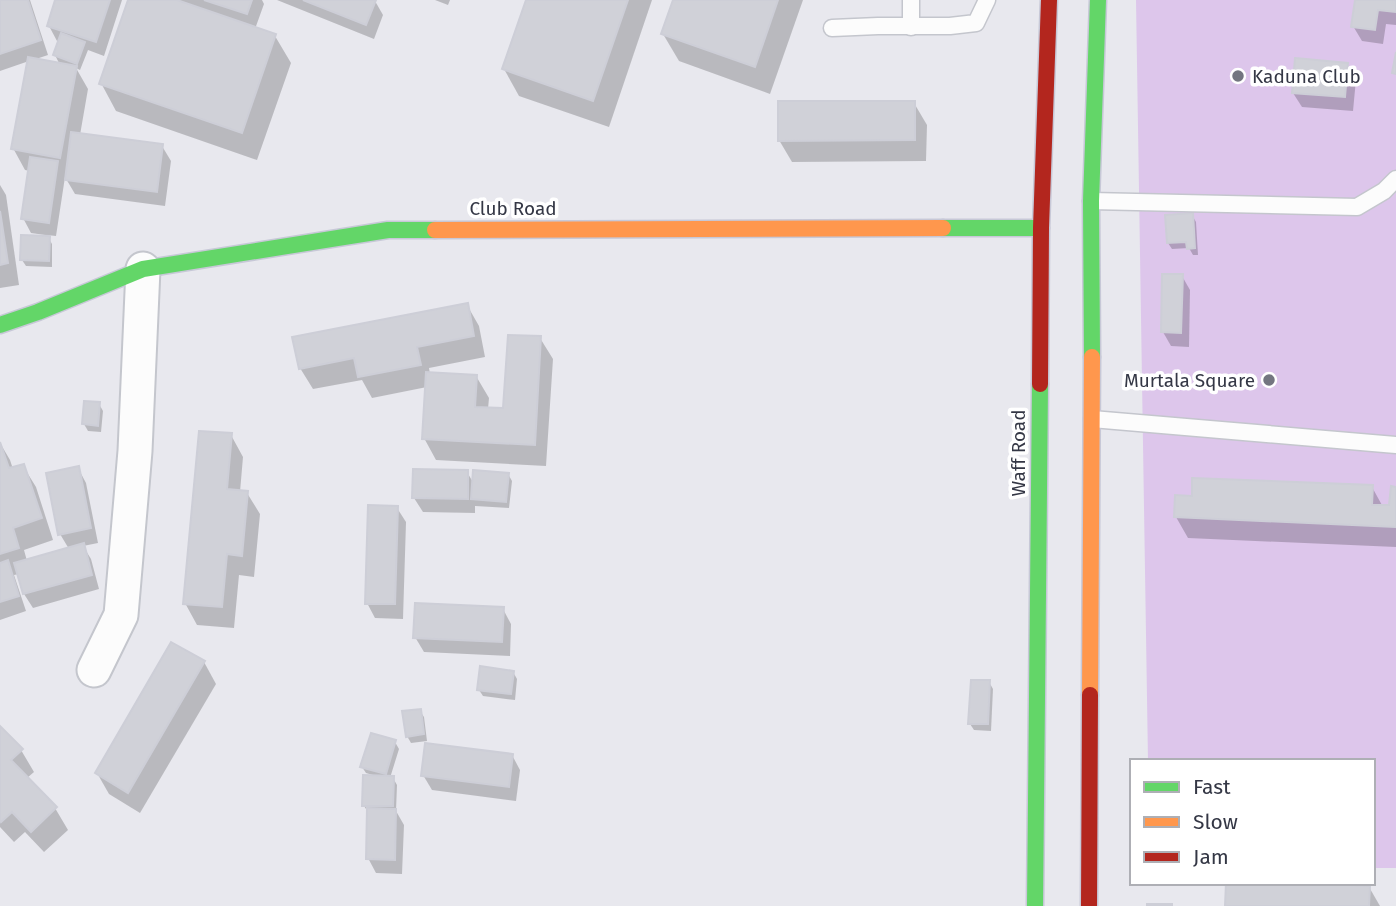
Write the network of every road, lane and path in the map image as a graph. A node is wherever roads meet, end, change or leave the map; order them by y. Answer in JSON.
{"nodes":[{"id":1,"x":911,"y":0,"type":"edge"},
{"id":2,"x":987,"y":0,"type":"edge"},
{"id":3,"x":1048,"y":0,"type":"edge"},
{"id":4,"x":1098,"y":0,"type":"edge"},
{"id":5,"x":911,"y":27,"type":"junction"},
{"id":6,"x":832,"y":29,"type":"dead end"},
{"id":7,"x":1396,"y":178,"type":"edge"},
{"id":8,"x":1091,"y":201,"type":"junction"},
{"id":9,"x":1041,"y":228,"type":"junction"},
{"id":10,"x":143,"y":269,"type":"junction"},
{"id":11,"x":0,"y":325,"type":"edge"},
{"id":12,"x":1092,"y":419,"type":"junction"},
{"id":13,"x":1396,"y":445,"type":"edge"},
{"id":14,"x":94,"y":670,"type":"dead end"},
{"id":15,"x":1035,"y":906,"type":"edge"},
{"id":16,"x":1089,"y":906,"type":"edge"}],
"edges":[{"from":1,"to":5,"type":"lane"},
{"from":2,"to":5,"type":"lane"},
{"from":3,"to":9,"type":"street","name":"Waff Road"},
{"from":4,"to":8,"type":"street"},
{"from":5,"to":6,"type":"lane"},
{"from":7,"to":8,"type":"lane"},
{"from":8,"to":12,"type":"street"},
{"from":9,"to":10,"type":"street","name":"Club Road"},
{"from":9,"to":15,"type":"street","name":"Waff Road"},
{"from":10,"to":11,"type":"street","name":"Club Road"},
{"from":10,"to":14,"type":"street"},
{"from":12,"to":13,"type":"lane"},
{"from":12,"to":16,"type":"street"}]}
